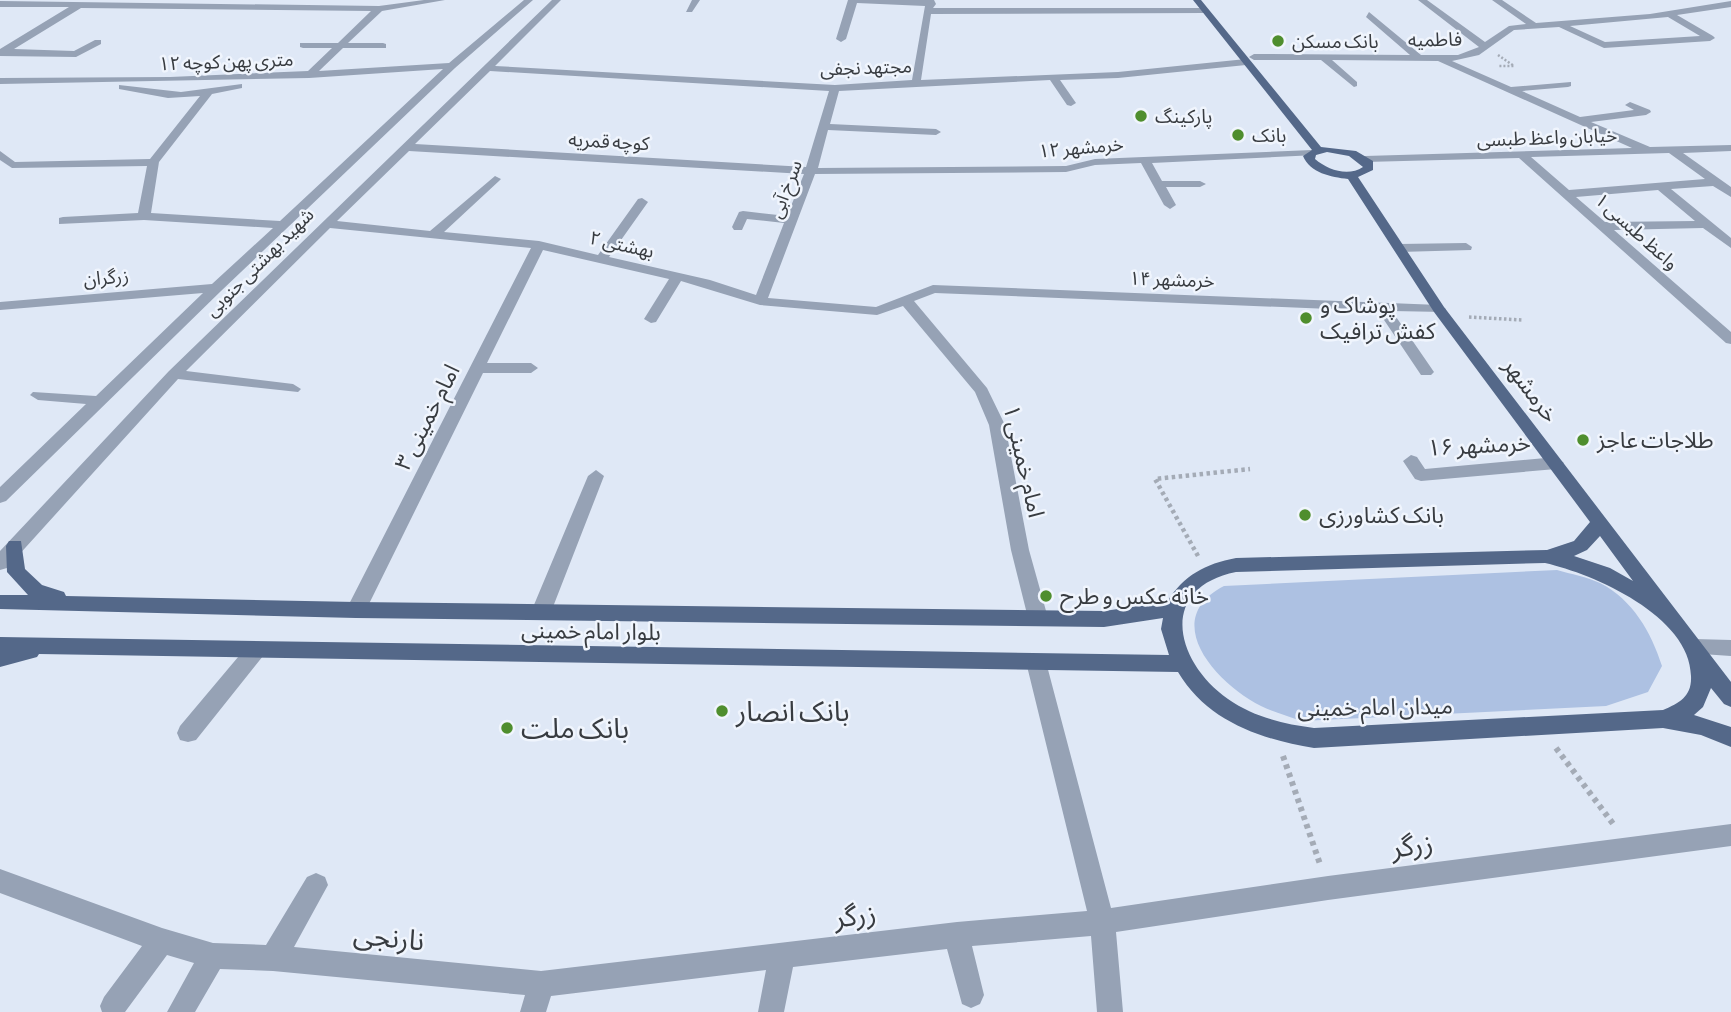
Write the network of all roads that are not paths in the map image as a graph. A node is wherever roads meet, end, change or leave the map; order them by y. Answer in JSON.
{"nodes":[{"id":1,"x":441,"y":0,"type":"edge"},
{"id":2,"x":529,"y":0,"type":"edge"},
{"id":3,"x":556,"y":0,"type":"edge"},
{"id":4,"x":696,"y":0,"type":"edge"},
{"id":5,"x":853,"y":0,"type":"edge"},
{"id":6,"x":1197,"y":0,"type":"edge"},
{"id":7,"x":1209,"y":0,"type":"edge"},
{"id":8,"x":1422,"y":0,"type":"edge"},
{"id":9,"x":1496,"y":0,"type":"edge"},
{"id":10,"x":84,"y":2,"type":"edge"},
{"id":11,"x":0,"y":4,"type":"edge"},
{"id":12,"x":1731,"y":4,"type":"edge"},
{"id":13,"x":930,"y":5,"type":"edge"},
{"id":14,"x":379,"y":9,"type":"junction"},
{"id":15,"x":689,"y":10,"type":"dead end"},
{"id":16,"x":1204,"y":10,"type":"junction"},
{"id":17,"x":516,"y":12,"type":"junction"},
{"id":18,"x":543,"y":13,"type":"junction"},
{"id":19,"x":1669,"y":14,"type":"junction"},
{"id":20,"x":1369,"y":15,"type":"dead end"},
{"id":21,"x":1559,"y":24,"type":"junction"},
{"id":22,"x":1533,"y":25,"type":"junction"},
{"id":23,"x":841,"y":39,"type":"dead end"},
{"id":24,"x":1675,"y":40,"type":"junction"},
{"id":25,"x":98,"y":42,"type":"dead end"},
{"id":26,"x":1648,"y":42,"type":"junction"},
{"id":27,"x":303,"y":45,"type":"dead end"},
{"id":28,"x":340,"y":46,"type":"junction"},
{"id":29,"x":383,"y":46,"type":"dead end"},
{"id":30,"x":1486,"y":47,"type":"junction"},
{"id":31,"x":1696,"y":50,"type":"dead end"},
{"id":32,"x":1665,"y":51,"type":"dead end"},
{"id":33,"x":2,"y":52,"type":"edge"},
{"id":34,"x":1322,"y":56,"type":"junction"},
{"id":35,"x":1418,"y":57,"type":"junction"},
{"id":36,"x":1439,"y":58,"type":"junction"},
{"id":37,"x":1250,"y":60,"type":"junction"},
{"id":38,"x":452,"y":66,"type":"junction"},
{"id":39,"x":486,"y":68,"type":"junction"},
{"id":40,"x":309,"y":75,"type":"junction"},
{"id":41,"x":284,"y":76,"type":"junction"},
{"id":42,"x":1053,"y":77,"type":"junction"},
{"id":43,"x":0,"y":81,"type":"edge"},
{"id":44,"x":106,"y":82,"type":"junction"},
{"id":45,"x":916,"y":83,"type":"junction"},
{"id":46,"x":1568,"y":83,"type":"dead end"},
{"id":47,"x":1354,"y":84,"type":"dead end"},
{"id":48,"x":835,"y":88,"type":"junction"},
{"id":49,"x":1511,"y":90,"type":"junction"},
{"id":50,"x":208,"y":93,"type":"junction"},
{"id":51,"x":1071,"y":103,"type":"dead end"},
{"id":52,"x":1630,"y":105,"type":"dead end"},
{"id":53,"x":1579,"y":120,"type":"junction"},
{"id":54,"x":824,"y":127,"type":"junction"},
{"id":55,"x":936,"y":132,"type":"dead end"},
{"id":56,"x":405,"y":147,"type":"junction"},
{"id":57,"x":1731,"y":148,"type":"edge"},
{"id":58,"x":1319,"y":151,"type":"junction"},
{"id":59,"x":1673,"y":151,"type":"junction"},
{"id":60,"x":1651,"y":152,"type":"junction"},
{"id":61,"x":0,"y":154,"type":"edge"},
{"id":62,"x":1523,"y":156,"type":"junction"},
{"id":63,"x":1144,"y":159,"type":"junction"},
{"id":64,"x":1365,"y":159,"type":"junction"},
{"id":65,"x":153,"y":162,"type":"junction"},
{"id":66,"x":811,"y":171,"type":"junction"},
{"id":67,"x":1351,"y":175,"type":"junction"},
{"id":68,"x":495,"y":178,"type":"dead end"},
{"id":69,"x":1716,"y":182,"type":"junction"},
{"id":70,"x":1158,"y":184,"type":"junction"},
{"id":71,"x":1200,"y":184,"type":"dead end"},
{"id":72,"x":1661,"y":187,"type":"junction"},
{"id":73,"x":1731,"y":193,"type":"edge"},
{"id":74,"x":1566,"y":194,"type":"junction"},
{"id":75,"x":642,"y":202,"type":"dead end"},
{"id":76,"x":1170,"y":205,"type":"dead end"},
{"id":77,"x":144,"y":216,"type":"junction"},
{"id":78,"x":792,"y":220,"type":"junction"},
{"id":79,"x":63,"y":221,"type":"dead end"},
{"id":80,"x":326,"y":223,"type":"junction"},
{"id":81,"x":1706,"y":224,"type":"junction"},
{"id":82,"x":283,"y":225,"type":"junction"},
{"id":83,"x":1602,"y":226,"type":"junction"},
{"id":84,"x":738,"y":227,"type":"dead end"},
{"id":85,"x":434,"y":234,"type":"junction"},
{"id":86,"x":1731,"y":244,"type":"edge"},
{"id":87,"x":539,"y":245,"type":"junction"},
{"id":88,"x":1466,"y":247,"type":"dead end"},
{"id":89,"x":1399,"y":248,"type":"junction"},
{"id":90,"x":601,"y":259,"type":"junction"},
{"id":91,"x":677,"y":277,"type":"junction"},
{"id":92,"x":216,"y":288,"type":"junction"},
{"id":93,"x":905,"y":299,"type":"junction"},
{"id":94,"x":760,"y":301,"type":"junction"},
{"id":95,"x":0,"y":306,"type":"edge"},
{"id":96,"x":1382,"y":307,"type":"junction"},
{"id":97,"x":1442,"y":312,"type":"junction"},
{"id":98,"x":651,"y":319,"type":"dead end"},
{"id":99,"x":1729,"y":337,"type":"edge"},
{"id":100,"x":477,"y":368,"type":"junction"},
{"id":101,"x":531,"y":368,"type":"dead end"},
{"id":102,"x":1426,"y":372,"type":"dead end"},
{"id":103,"x":174,"y":374,"type":"junction"},
{"id":104,"x":292,"y":389,"type":"dead end"},
{"id":105,"x":38,"y":395,"type":"dead end"},
{"id":106,"x":101,"y":401,"type":"junction"},
{"id":107,"x":1411,"y":461,"type":"dead end"},
{"id":108,"x":1556,"y":463,"type":"junction"},
{"id":109,"x":596,"y":476,"type":"dead end"},
{"id":110,"x":0,"y":497,"type":"edge"},
{"id":111,"x":1599,"y":521,"type":"junction"},
{"id":112,"x":15,"y":546,"type":"junction"},
{"id":113,"x":1545,"y":556,"type":"junction"},
{"id":114,"x":0,"y":563,"type":"edge"},
{"id":115,"x":0,"y":603,"type":"edge"},
{"id":116,"x":84,"y":605,"type":"junction"},
{"id":117,"x":1172,"y":609,"type":"junction"},
{"id":118,"x":356,"y":610,"type":"junction"},
{"id":119,"x":541,"y":612,"type":"junction"},
{"id":120,"x":1038,"y":618,"type":"junction"},
{"id":121,"x":1681,"y":629,"type":"junction"},
{"id":122,"x":0,"y":645,"type":"edge"},
{"id":123,"x":56,"y":645,"type":"junction"},
{"id":124,"x":1731,"y":648,"type":"edge"},
{"id":125,"x":256,"y":650,"type":"junction"},
{"id":126,"x":1697,"y":653,"type":"junction"},
{"id":127,"x":0,"y":659,"type":"edge"},
{"id":128,"x":1037,"y":662,"type":"junction"},
{"id":129,"x":1181,"y":664,"type":"junction"},
{"id":130,"x":1731,"y":698,"type":"edge"},
{"id":131,"x":1663,"y":719,"type":"junction"},
{"id":132,"x":188,"y":733,"type":"dead end"},
{"id":133,"x":1731,"y":737,"type":"edge"},
{"id":134,"x":1731,"y":835,"type":"edge"},
{"id":135,"x":0,"y":881,"type":"edge"},
{"id":136,"x":316,"y":885,"type":"dead end"},
{"id":137,"x":1102,"y":922,"type":"junction"},
{"id":138,"x":957,"y":935,"type":"junction"},
{"id":139,"x":162,"y":941,"type":"junction"},
{"id":140,"x":782,"y":955,"type":"junction"},
{"id":141,"x":213,"y":956,"type":"junction"},
{"id":142,"x":272,"y":957,"type":"junction"},
{"id":143,"x":541,"y":984,"type":"junction"},
{"id":144,"x":971,"y":995,"type":"dead end"},
{"id":145,"x":113,"y":1006,"type":"dead end"},
{"id":146,"x":180,"y":1012,"type":"edge"},
{"id":147,"x":533,"y":1012,"type":"edge"},
{"id":148,"x":771,"y":1012,"type":"edge"},
{"id":149,"x":1110,"y":1012,"type":"edge"}],
"edges":[{"from":1,"to":14,"type":"street"},
{"from":2,"to":17,"type":"street","name":"شهید بهشتی جنوبی"},
{"from":3,"to":18,"type":"street","name":"شهید بهشتی جنوبی"},
{"from":4,"to":15,"type":"street"},
{"from":5,"to":13,"type":"street"},
{"from":5,"to":23,"type":"street"},
{"from":6,"to":16,"type":"main road"},
{"from":7,"to":37,"type":"main road"},
{"from":8,"to":30,"type":"street"},
{"from":9,"to":22,"type":"street"},
{"from":10,"to":11,"type":"street"},
{"from":10,"to":14,"type":"street"},
{"from":10,"to":33,"type":"street"},
{"from":12,"to":19,"type":"street","name":"فاطمیه"},
{"from":13,"to":16,"type":"street"},
{"from":13,"to":45,"type":"street"},
{"from":14,"to":28,"type":"street"},
{"from":16,"to":37,"type":"main road"},
{"from":17,"to":18,"type":"street"},
{"from":17,"to":38,"type":"street","name":"شهید بهشتی جنوبی"},
{"from":18,"to":39,"type":"street","name":"شهید بهشتی جنوبی"},
{"from":19,"to":21,"type":"street","name":"فاطمیه"},
{"from":19,"to":24,"type":"street"},
{"from":20,"to":35,"type":"street"},
{"from":21,"to":22,"type":"street","name":"فاطمیه"},
{"from":21,"to":26,"type":"street"},
{"from":22,"to":30,"type":"street","name":"فاطمیه"},
{"from":24,"to":26,"type":"street"},
{"from":24,"to":31,"type":"street"},
{"from":25,"to":33,"type":"street"},
{"from":26,"to":32,"type":"street"},
{"from":27,"to":28,"type":"street"},
{"from":28,"to":29,"type":"street"},
{"from":28,"to":40,"type":"street"},
{"from":30,"to":36,"type":"street","name":"فاطمیه"},
{"from":34,"to":35,"type":"street","name":"فاطمیه"},
{"from":34,"to":37,"type":"street","name":"فاطمیه"},
{"from":34,"to":47,"type":"street"},
{"from":35,"to":36,"type":"street","name":"فاطمیه"},
{"from":36,"to":49,"type":"street"},
{"from":37,"to":42,"type":"street","name":"مجتهد نجفی"},
{"from":37,"to":58,"type":"main road"},
{"from":38,"to":40,"type":"street","name":"۱۲ متری پهن کوچه"},
{"from":38,"to":82,"type":"street","name":"شهید بهشتی جنوبی"},
{"from":39,"to":48,"type":"street","name":"مجتهد نجفی"},
{"from":39,"to":56,"type":"street","name":"شهید بهشتی جنوبی"},
{"from":40,"to":41,"type":"street","name":"۱۲ متری پهن کوچه"},
{"from":41,"to":44,"type":"street","name":"۱۲ متری پهن کوچه"},
{"from":41,"to":50,"type":"street"},
{"from":42,"to":45,"type":"street","name":"مجتهد نجفی"},
{"from":42,"to":51,"type":"street"},
{"from":43,"to":44,"type":"street","name":"۱۲ متری پهن کوچه"},
{"from":44,"to":50,"type":"street"},
{"from":45,"to":48,"type":"street","name":"مجتهد نجفی"},
{"from":46,"to":49,"type":"street"},
{"from":48,"to":54,"type":"street","name":"سرخ آبی"},
{"from":49,"to":53,"type":"street"},
{"from":50,"to":65,"type":"street"},
{"from":52,"to":53,"type":"street"},
{"from":53,"to":60,"type":"street"},
{"from":54,"to":55,"type":"street"},
{"from":54,"to":66,"type":"street","name":"سرخ آبی"},
{"from":56,"to":66,"type":"street","name":"کوچه قمریه"},
{"from":56,"to":80,"type":"street","name":"شهید بهشتی جنوبی"},
{"from":57,"to":59,"type":"street","name":"خیابان واعظ طبسی"},
{"from":58,"to":63,"type":"street","name":"خرمشهر ۱۲"},
{"from":58,"to":64,"type":"main road"},
{"from":58,"to":67,"type":"main road"},
{"from":59,"to":60,"type":"street","name":"خیابان واعظ طبسی"},
{"from":59,"to":69,"type":"street"},
{"from":60,"to":62,"type":"street","name":"خیابان واعظ طبسی"},
{"from":61,"to":65,"type":"street"},
{"from":62,"to":64,"type":"street","name":"خیابان واعظ طبسی"},
{"from":62,"to":74,"type":"street","name":"واعظ طبسی ۱"},
{"from":63,"to":66,"type":"street","name":"خرمشهر ۱۲"},
{"from":63,"to":70,"type":"street"},
{"from":64,"to":67,"type":"main road"},
{"from":65,"to":77,"type":"street"},
{"from":66,"to":78,"type":"street","name":"سرخ آبی"},
{"from":67,"to":89,"type":"main road","name":"خرمشهر"},
{"from":68,"to":85,"type":"street"},
{"from":69,"to":72,"type":"street"},
{"from":69,"to":73,"type":"street"},
{"from":70,"to":71,"type":"street"},
{"from":70,"to":76,"type":"street"},
{"from":72,"to":74,"type":"street"},
{"from":72,"to":81,"type":"street"},
{"from":74,"to":83,"type":"street","name":"واعظ طبسی ۱"},
{"from":75,"to":90,"type":"street"},
{"from":77,"to":79,"type":"street"},
{"from":77,"to":82,"type":"street"},
{"from":78,"to":84,"type":"street"},
{"from":78,"to":94,"type":"street","name":"سرخ آبی"},
{"from":80,"to":85,"type":"street","name":"بهشتی ۲"},
{"from":80,"to":103,"type":"street","name":"شهید بهشتی جنوبی"},
{"from":81,"to":83,"type":"street"},
{"from":81,"to":86,"type":"street"},
{"from":82,"to":92,"type":"street","name":"شهید بهشتی جنوبی"},
{"from":83,"to":99,"type":"street","name":"واعظ طبسی ۱"},
{"from":85,"to":87,"type":"street","name":"بهشتی ۲"},
{"from":87,"to":90,"type":"street","name":"بهشتی ۲"},
{"from":87,"to":100,"type":"street","name":"امام خمینی ۳"},
{"from":88,"to":89,"type":"street"},
{"from":89,"to":97,"type":"main road","name":"خرمشهر"},
{"from":90,"to":91,"type":"street","name":"بهشتی ۲"},
{"from":91,"to":94,"type":"street","name":"بهشتی ۲"},
{"from":91,"to":98,"type":"street"},
{"from":92,"to":95,"type":"street","name":"زرگران"},
{"from":92,"to":106,"type":"street","name":"شهید بهشتی جنوبی"},
{"from":93,"to":94,"type":"street","name":"بهشتی ۲"},
{"from":93,"to":96,"type":"street","name":"خرمشهر ۱۴"},
{"from":93,"to":120,"type":"street","name":"امام خمینی ۱"},
{"from":96,"to":97,"type":"street","name":"خرمشهر ۱۴"},
{"from":96,"to":102,"type":"street"},
{"from":97,"to":108,"type":"main road","name":"خرمشهر"},
{"from":100,"to":101,"type":"street"},
{"from":100,"to":118,"type":"street","name":"امام خمینی ۳"},
{"from":103,"to":104,"type":"street"},
{"from":103,"to":112,"type":"street","name":"شهید بهشتی جنوبی"},
{"from":105,"to":106,"type":"street"},
{"from":106,"to":110,"type":"street","name":"شهید بهشتی جنوبی"},
{"from":107,"to":108,"type":"street","name":"خرمشهر ۱۶"},
{"from":108,"to":111,"type":"main road","name":"خرمشهر"},
{"from":109,"to":119,"type":"street"},
{"from":111,"to":113,"type":"main road"},
{"from":111,"to":121,"type":"main road","name":"خرمشهر"},
{"from":112,"to":114,"type":"street","name":"شهید بهشتی جنوبی"},
{"from":112,"to":116,"type":"main road"},
{"from":113,"to":117,"type":"main road"},
{"from":113,"to":121,"type":"main road"},
{"from":115,"to":116,"type":"main road","name":"بلوار امام خمینی"},
{"from":116,"to":118,"type":"main road","name":"بلوار امام خمینی"},
{"from":117,"to":120,"type":"main road","name":"بلوار امام خمینی"},
{"from":117,"to":129,"type":"main road","name":"میدان امام خمینی"},
{"from":118,"to":119,"type":"main road","name":"بلوار امام خمینی"},
{"from":119,"to":120,"type":"main road","name":"بلوار امام خمینی"},
{"from":121,"to":126,"type":"main road"},
{"from":122,"to":123,"type":"main road","name":"بلوار امام خمینی"},
{"from":123,"to":125,"type":"main road","name":"بلوار امام خمینی"},
{"from":123,"to":127,"type":"main road"},
{"from":124,"to":126,"type":"street"},
{"from":125,"to":128,"type":"main road","name":"بلوار امام خمینی"},
{"from":125,"to":132,"type":"street"},
{"from":126,"to":130,"type":"main road"},
{"from":126,"to":131,"type":"main road","name":"میدان امام خمینی"},
{"from":128,"to":129,"type":"main road","name":"بلوار امام خمینی"},
{"from":128,"to":137,"type":"street"},
{"from":129,"to":131,"type":"main road","name":"میدان امام خمینی"},
{"from":131,"to":133,"type":"main road"},
{"from":134,"to":137,"type":"street","name":"زرگر"},
{"from":135,"to":139,"type":"street","name":"نارنجی"},
{"from":136,"to":142,"type":"street"},
{"from":137,"to":138,"type":"street","name":"زرگر"},
{"from":137,"to":149,"type":"street"},
{"from":138,"to":140,"type":"street","name":"زرگر"},
{"from":138,"to":144,"type":"street"},
{"from":139,"to":141,"type":"street","name":"نارنجی"},
{"from":139,"to":145,"type":"street"},
{"from":140,"to":143,"type":"street","name":"نارنجی"},
{"from":140,"to":148,"type":"street"},
{"from":141,"to":142,"type":"street","name":"نارنجی"},
{"from":141,"to":146,"type":"street"},
{"from":142,"to":143,"type":"street","name":"نارنجی"},
{"from":143,"to":147,"type":"street"}]}
